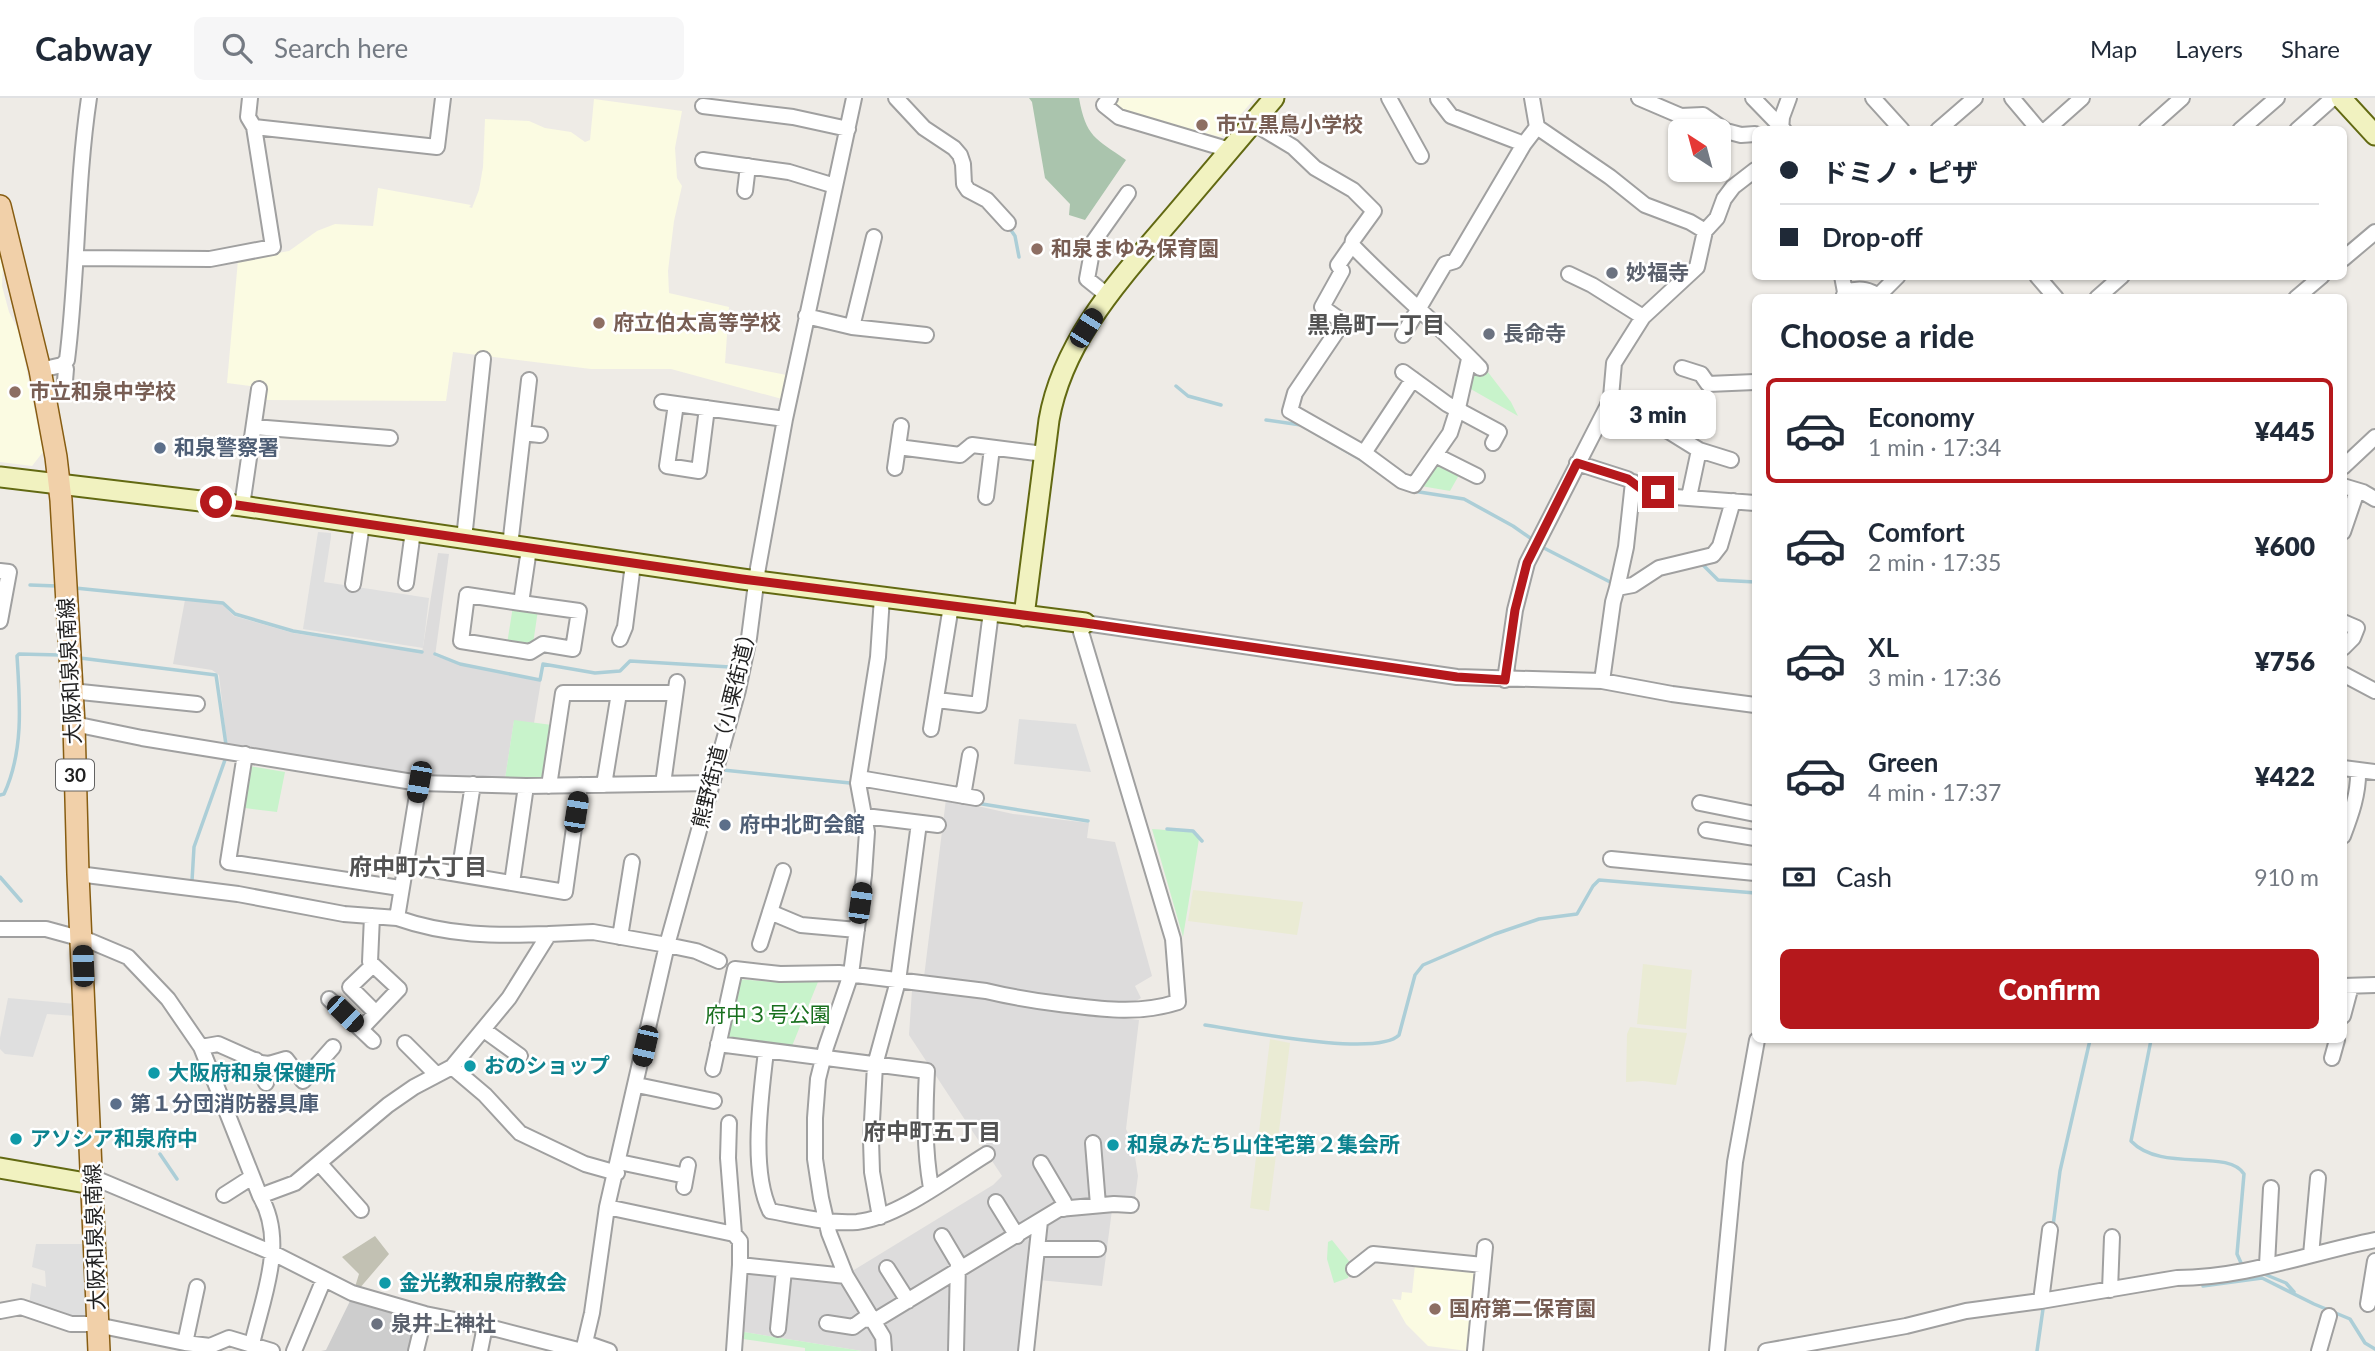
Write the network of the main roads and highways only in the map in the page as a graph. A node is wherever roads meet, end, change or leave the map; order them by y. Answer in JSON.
{"nodes":[{"id":1,"x":0,"y":206,"type":"edge"},
{"id":2,"x":99,"y":1351,"type":"edge"}],
"edges":[{"from":1,"to":2,"type":"main road","name":"大阪和泉泉南線","number":"30"}]}
